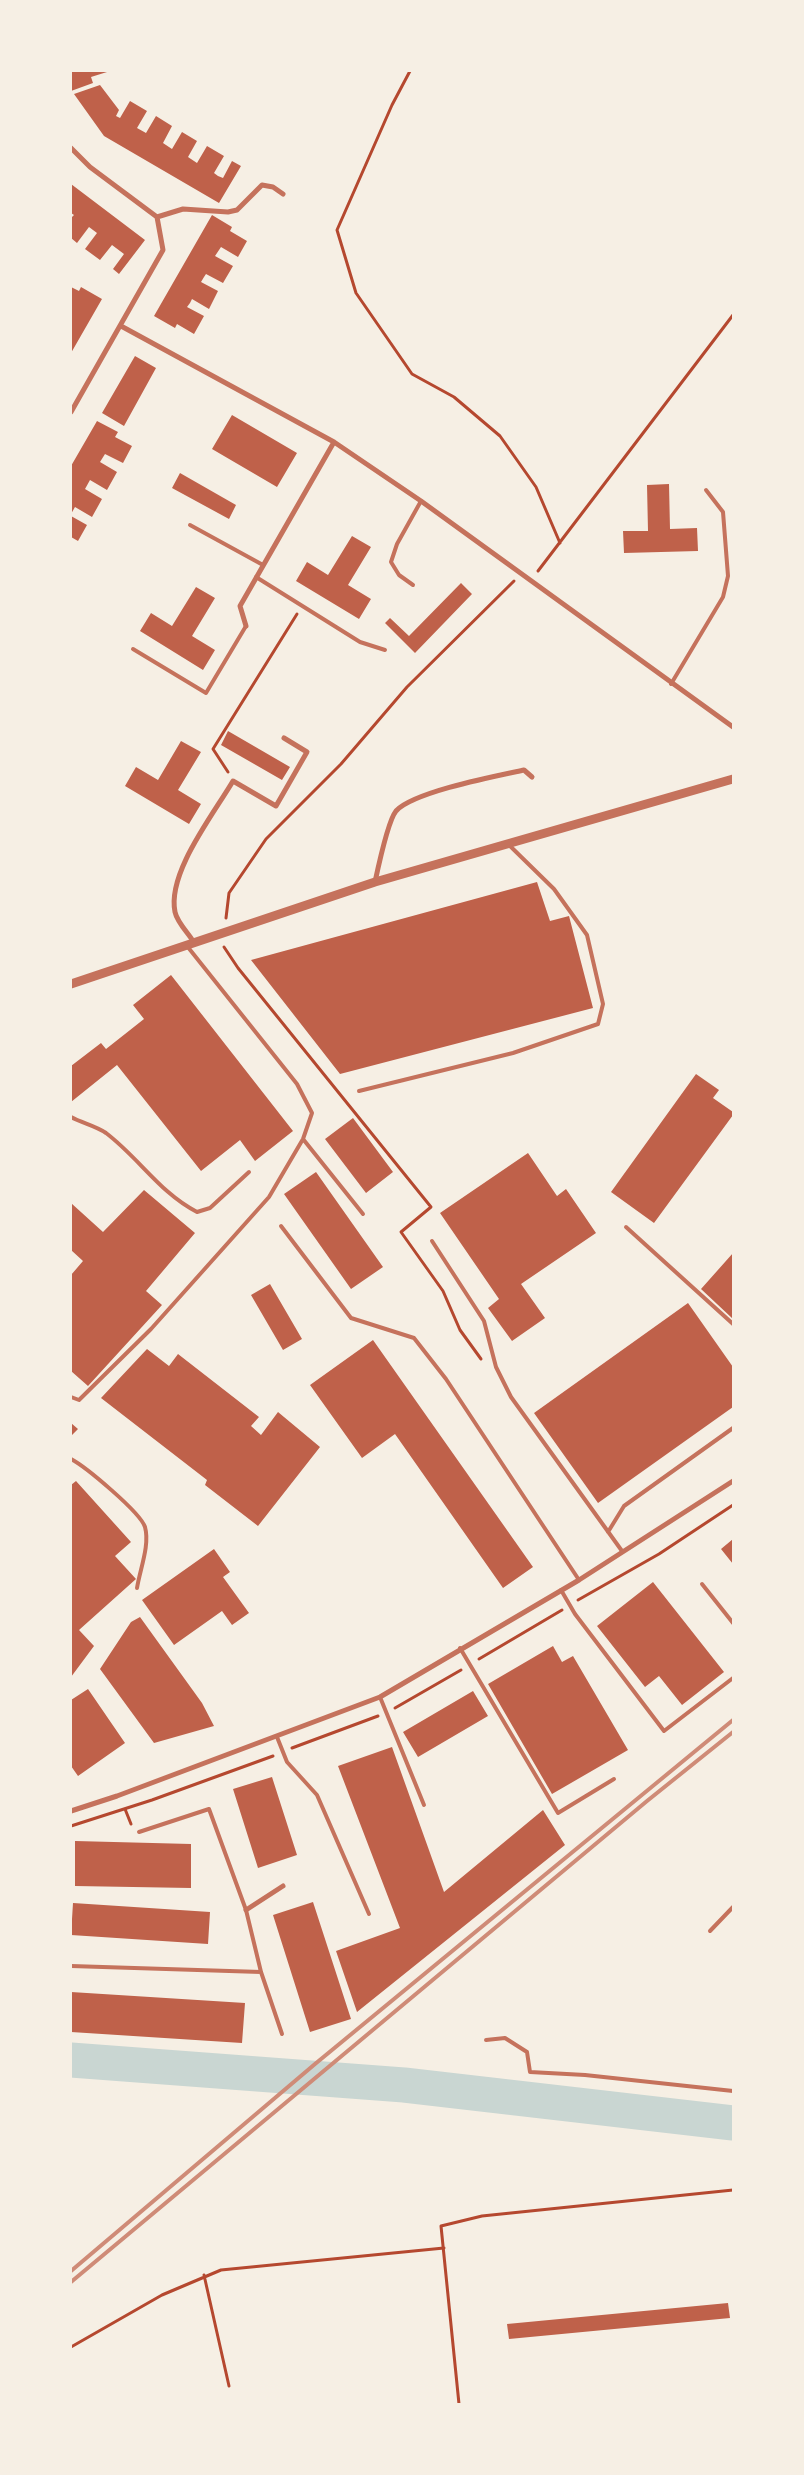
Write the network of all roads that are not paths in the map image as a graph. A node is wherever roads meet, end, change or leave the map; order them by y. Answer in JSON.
{"nodes":[{"id":1,"x":71,"y":148,"type":"edge"},
{"id":2,"x":283,"y":194,"type":"dead end"},
{"id":3,"x":158,"y":217,"type":"junction"},
{"id":4,"x":121,"y":326,"type":"junction"},
{"id":5,"x":71,"y":412,"type":"edge"},
{"id":6,"x":334,"y":442,"type":"junction"},
{"id":7,"x":706,"y":490,"type":"dead end"},
{"id":8,"x":421,"y":501,"type":"junction"},
{"id":9,"x":190,"y":525,"type":"dead end"},
{"id":10,"x":263,"y":565,"type":"junction"},
{"id":11,"x":256,"y":577,"type":"junction"},
{"id":12,"x":413,"y":585,"type":"dead end"},
{"id":13,"x":246,"y":626,"type":"joint"},
{"id":14,"x":133,"y":649,"type":"dead end"},
{"id":15,"x":385,"y":650,"type":"dead end"},
{"id":16,"x":671,"y":684,"type":"junction"},
{"id":17,"x":733,"y":727,"type":"edge"},
{"id":18,"x":284,"y":738,"type":"dead end"},
{"id":19,"x":532,"y":777,"type":"dead end"},
{"id":20,"x":733,"y":779,"type":"edge"},
{"id":21,"x":507,"y":844,"type":"junction"},
{"id":22,"x":375,"y":882,"type":"junction"},
{"id":23,"x":189,"y":943,"type":"junction"},
{"id":24,"x":71,"y":984,"type":"edge"},
{"id":25,"x":359,"y":1091,"type":"dead end"},
{"id":26,"x":71,"y":1117,"type":"edge"},
{"id":27,"x":303,"y":1139,"type":"junction"},
{"id":28,"x":250,"y":1172,"type":"dead end"},
{"id":29,"x":363,"y":1214,"type":"dead end"},
{"id":30,"x":281,"y":1226,"type":"dead end"},
{"id":31,"x":626,"y":1227,"type":"dead end"},
{"id":32,"x":432,"y":1241,"type":"dead end"},
{"id":33,"x":733,"y":1324,"type":"edge"},
{"id":34,"x":71,"y":1397,"type":"edge"},
{"id":35,"x":733,"y":1428,"type":"edge"},
{"id":36,"x":71,"y":1459,"type":"edge"},
{"id":37,"x":733,"y":1481,"type":"edge"},
{"id":38,"x":608,"y":1532,"type":"junction"},
{"id":39,"x":622,"y":1551,"type":"junction"},
{"id":40,"x":579,"y":1580,"type":"junction"},
{"id":41,"x":702,"y":1584,"type":"dead end"},
{"id":42,"x":137,"y":1588,"type":"dead end"},
{"id":43,"x":561,"y":1590,"type":"junction"},
{"id":44,"x":733,"y":1623,"type":"edge"},
{"id":45,"x":460,"y":1648,"type":"junction"},
{"id":46,"x":733,"y":1678,"type":"edge"},
{"id":47,"x":380,"y":1697,"type":"junction"},
{"id":48,"x":277,"y":1736,"type":"junction"},
{"id":49,"x":614,"y":1779,"type":"dead end"},
{"id":50,"x":424,"y":1805,"type":"dead end"},
{"id":51,"x":71,"y":1811,"type":"edge"},
{"id":52,"x":139,"y":1832,"type":"dead end"},
{"id":53,"x":283,"y":1886,"type":"dead end"},
{"id":54,"x":733,"y":1908,"type":"edge"},
{"id":55,"x":246,"y":1910,"type":"junction"},
{"id":56,"x":369,"y":1914,"type":"dead end"},
{"id":57,"x":710,"y":1931,"type":"dead end"},
{"id":58,"x":71,"y":1966,"type":"edge"},
{"id":59,"x":262,"y":1972,"type":"junction"},
{"id":60,"x":282,"y":2034,"type":"dead end"},
{"id":61,"x":486,"y":2040,"type":"dead end"},
{"id":62,"x":733,"y":2092,"type":"edge"}],
"edges":[{"from":1,"to":3,"type":"street"},
{"from":2,"to":3,"type":"street"},
{"from":3,"to":4,"type":"street"},
{"from":4,"to":5,"type":"street"},
{"from":4,"to":6,"type":"street"},
{"from":6,"to":8,"type":"street"},
{"from":6,"to":10,"type":"street"},
{"from":7,"to":16,"type":"lane"},
{"from":8,"to":12,"type":"lane"},
{"from":8,"to":16,"type":"street"},
{"from":9,"to":10,"type":"lane"},
{"from":10,"to":11,"type":"street"},
{"from":11,"to":13,"type":"street"},
{"from":11,"to":15,"type":"lane"},
{"from":13,"to":14,"type":"lane"},
{"from":16,"to":17,"type":"street"},
{"from":18,"to":23,"type":"street"},
{"from":19,"to":22,"type":"street"},
{"from":20,"to":21,"type":"street"},
{"from":21,"to":22,"type":"street"},
{"from":21,"to":25,"type":"lane"},
{"from":22,"to":23,"type":"street"},
{"from":23,"to":24,"type":"street"},
{"from":23,"to":27,"type":"lane"},
{"from":26,"to":28,"type":"lane"},
{"from":27,"to":29,"type":"lane"},
{"from":27,"to":34,"type":"lane"},
{"from":30,"to":40,"type":"lane"},
{"from":31,"to":33,"type":"lane"},
{"from":32,"to":38,"type":"lane"},
{"from":35,"to":38,"type":"lane"},
{"from":36,"to":42,"type":"lane"},
{"from":37,"to":39,"type":"street"},
{"from":38,"to":39,"type":"lane"},
{"from":39,"to":40,"type":"street"},
{"from":40,"to":43,"type":"street"},
{"from":41,"to":44,"type":"lane"},
{"from":43,"to":45,"type":"street"},
{"from":43,"to":46,"type":"lane"},
{"from":45,"to":47,"type":"street"},
{"from":45,"to":49,"type":"lane"},
{"from":47,"to":48,"type":"street"},
{"from":47,"to":50,"type":"lane"},
{"from":48,"to":51,"type":"street"},
{"from":48,"to":56,"type":"lane"},
{"from":52,"to":55,"type":"lane"},
{"from":53,"to":55,"type":"street"},
{"from":54,"to":57,"type":"lane"},
{"from":55,"to":59,"type":"lane"},
{"from":58,"to":59,"type":"lane"},
{"from":59,"to":60,"type":"lane"},
{"from":61,"to":62,"type":"lane"}]}
